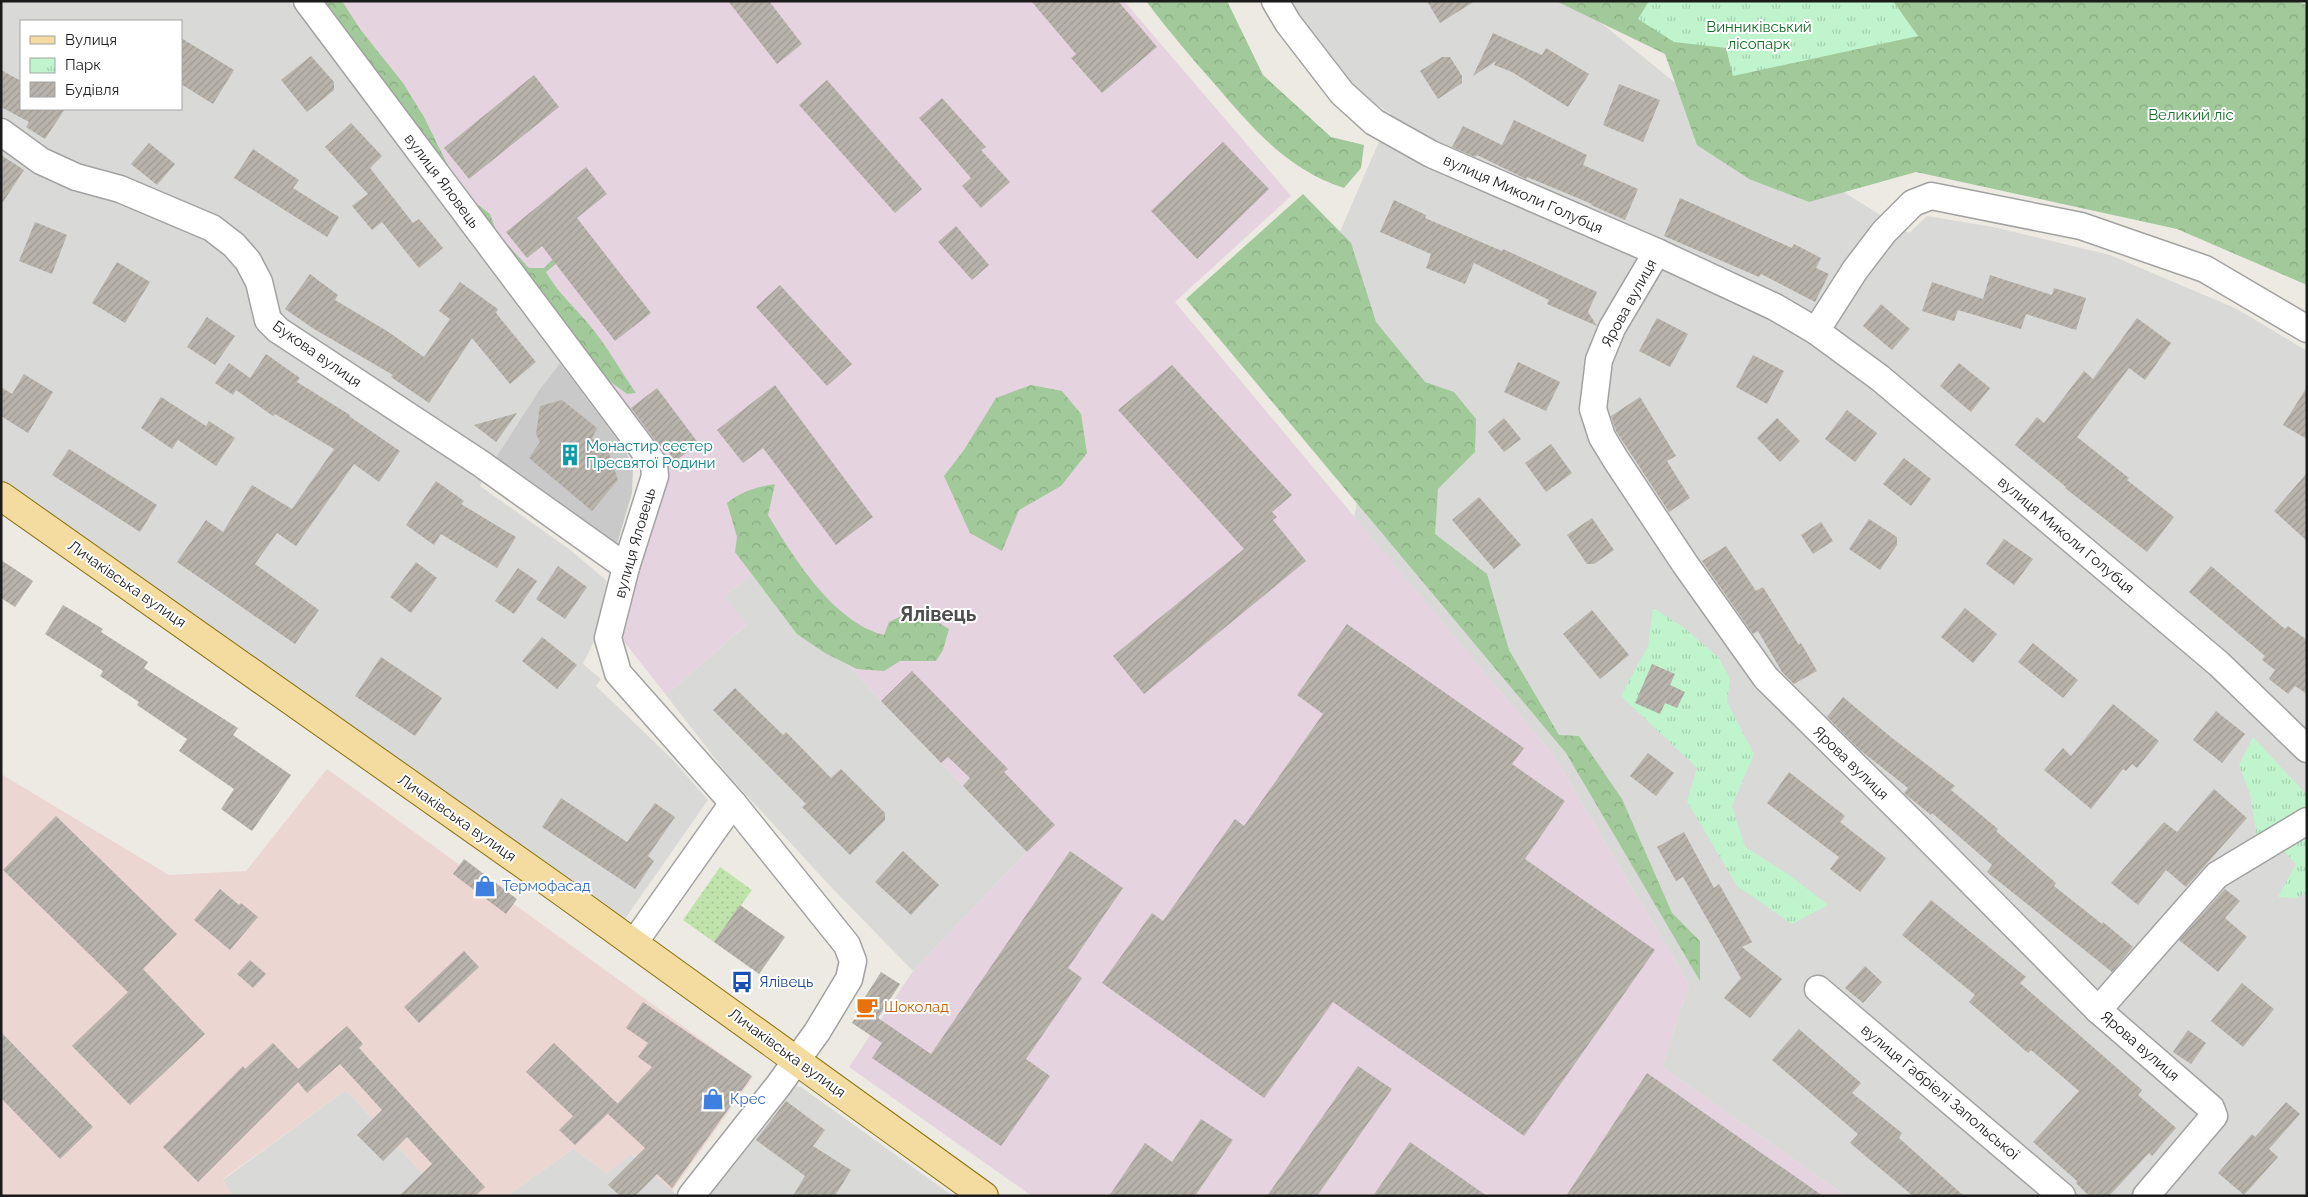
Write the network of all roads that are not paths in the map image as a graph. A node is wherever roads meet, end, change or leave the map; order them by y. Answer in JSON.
{"nodes":[{"id":1,"x":307,"y":1,"type":"edge"},
{"id":2,"x":1275,"y":1,"type":"edge"},
{"id":3,"x":1,"y":132,"type":"edge"},
{"id":4,"x":1657,"y":252,"type":"junction"},
{"id":5,"x":2307,"y":329,"type":"edge"},
{"id":6,"x":1816,"y":331,"type":"junction"},
{"id":7,"x":1,"y":496,"type":"edge"},
{"id":8,"x":626,"y":567,"type":"junction"},
{"id":9,"x":2307,"y":749,"type":"edge"},
{"id":10,"x":733,"y":803,"type":"junction"},
{"id":11,"x":2307,"y":821,"type":"edge"},
{"id":12,"x":634,"y":943,"type":"junction"},
{"id":13,"x":1818,"y":989,"type":"dead end"},
{"id":14,"x":2098,"y":1010,"type":"junction"},
{"id":15,"x":797,"y":1061,"type":"junction"},
{"id":16,"x":690,"y":1196,"type":"edge"},
{"id":17,"x":984,"y":1196,"type":"edge"},
{"id":18,"x":2062,"y":1196,"type":"edge"},
{"id":19,"x":2146,"y":1196,"type":"edge"}],
"edges":[{"from":1,"to":8,"type":"street","name":"вулиця Яловець"},
{"from":2,"to":4,"type":"street","name":"вулиця Миколи Голубця"},
{"from":3,"to":8,"type":"street","name":"Букова вулиця"},
{"from":4,"to":6,"type":"street","name":"вулиця Миколи Голубця"},
{"from":4,"to":14,"type":"street","name":"Ярова вулиця"},
{"from":5,"to":6,"type":"street"},
{"from":6,"to":9,"type":"street","name":"вулиця Миколи Голубця"},
{"from":7,"to":12,"type":"main road","name":"Личаківська вулиця"},
{"from":8,"to":10,"type":"street","name":"вулиця Яловець"},
{"from":10,"to":12,"type":"street"},
{"from":10,"to":15,"type":"street","name":"вулиця Яловець"},
{"from":11,"to":14,"type":"street"},
{"from":12,"to":15,"type":"main road","name":"Личаківська вулиця"},
{"from":13,"to":18,"type":"street","name":"вулиця Габріелі Запольської"},
{"from":14,"to":19,"type":"street","name":"Ярова вулиця"},
{"from":15,"to":16,"type":"street","name":"вулиця Яловець"},
{"from":15,"to":17,"type":"main road","name":"Личаківська вулиця"}]}
